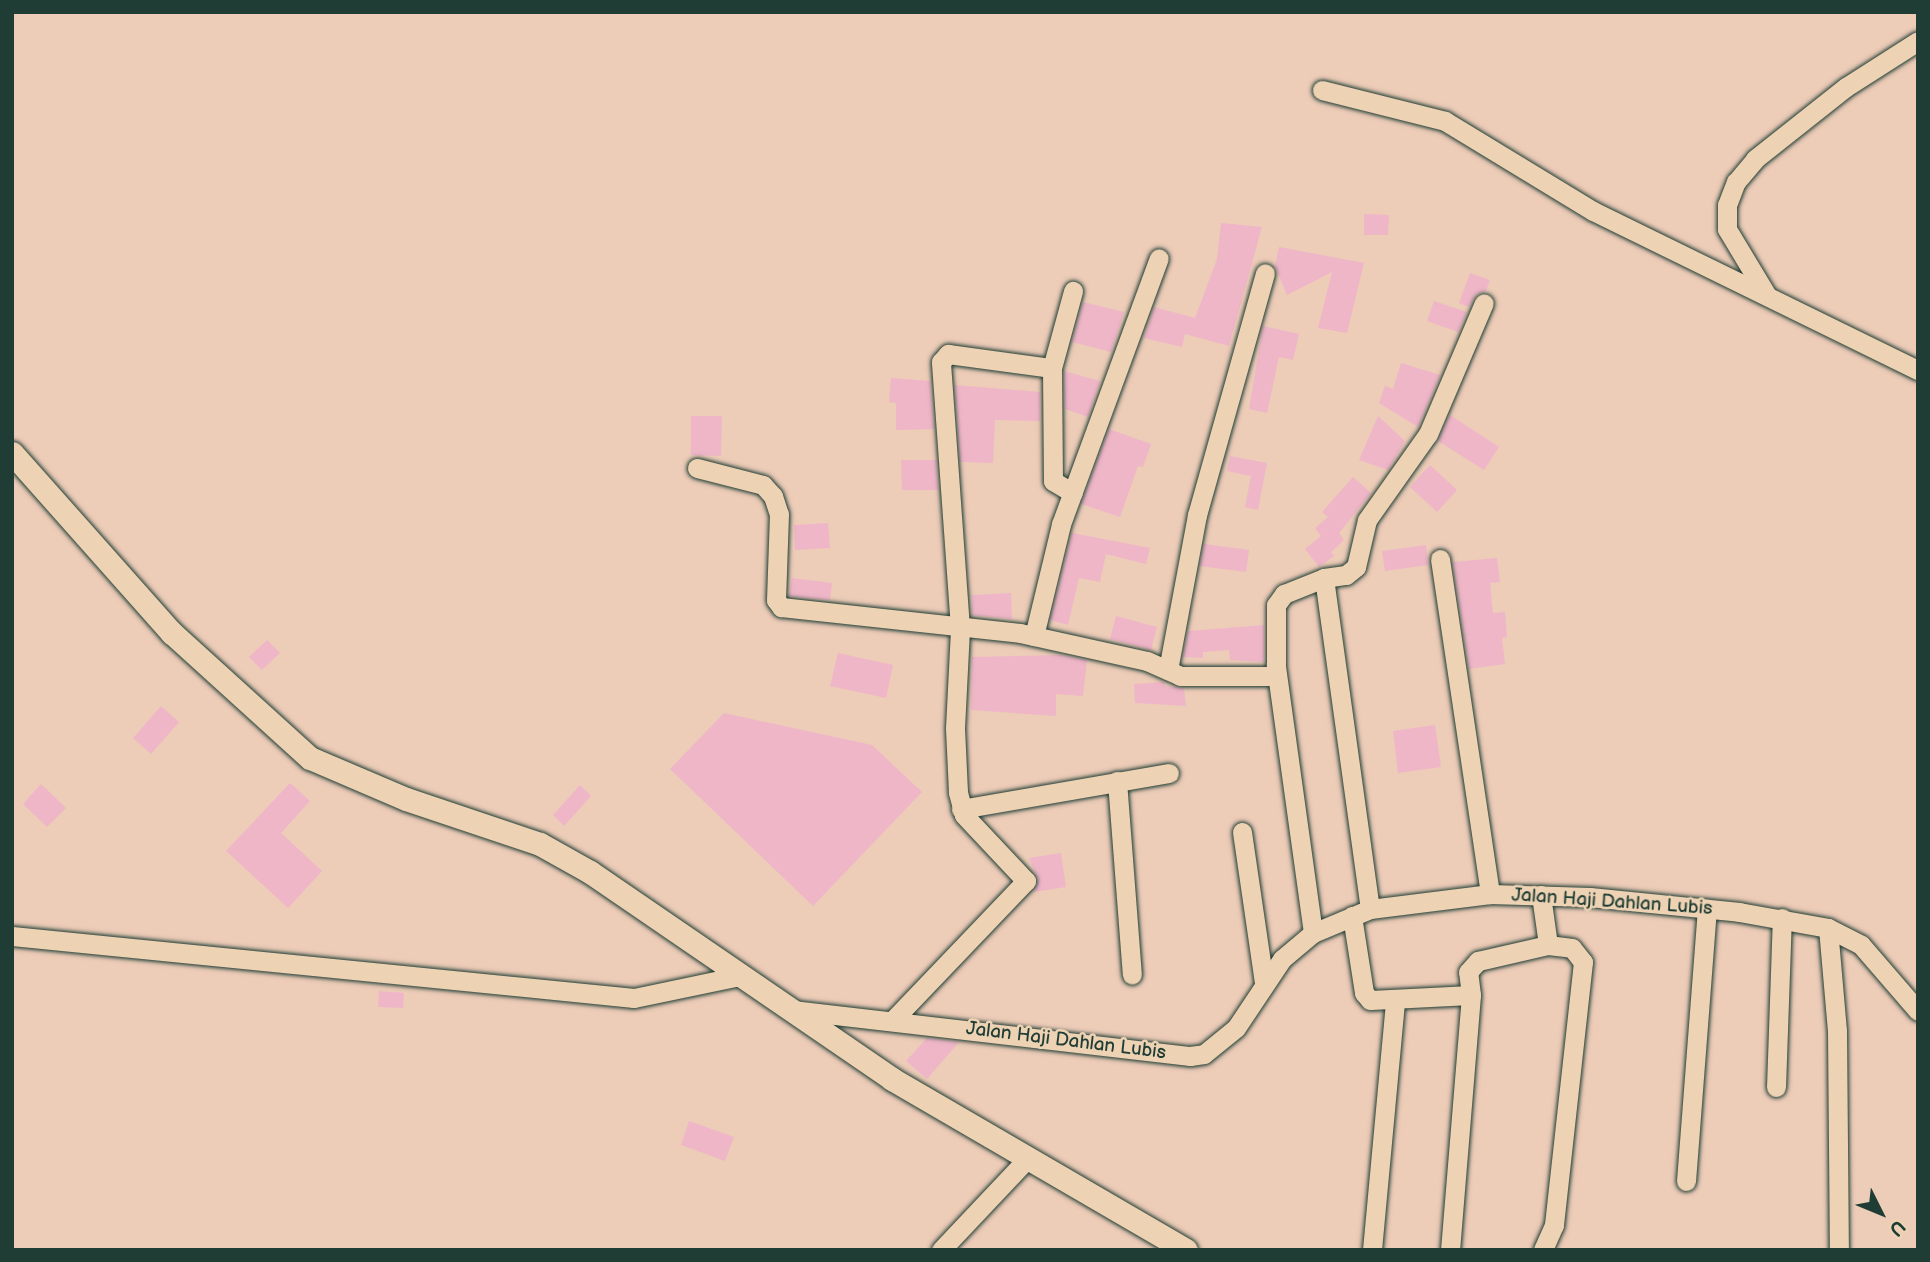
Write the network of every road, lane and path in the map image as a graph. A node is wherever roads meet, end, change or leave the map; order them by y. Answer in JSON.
{"nodes":[{"id":1,"x":1918,"y":41,"type":"edge"},
{"id":2,"x":1322,"y":90,"type":"dead end"},
{"id":3,"x":1159,"y":258,"type":"dead end"},
{"id":4,"x":1265,"y":273,"type":"dead end"},
{"id":5,"x":1073,"y":291,"type":"dead end"},
{"id":6,"x":1769,"y":297,"type":"junction"},
{"id":7,"x":1484,"y":303,"type":"dead end"},
{"id":8,"x":1052,"y":368,"type":"junction"},
{"id":9,"x":1918,"y":370,"type":"edge"},
{"id":10,"x":12,"y":453,"type":"edge"},
{"id":11,"x":698,"y":468,"type":"dead end"},
{"id":12,"x":1073,"y":493,"type":"junction"},
{"id":13,"x":1440,"y":559,"type":"dead end"},
{"id":14,"x":1324,"y":578,"type":"junction"},
{"id":15,"x":960,"y":628,"type":"junction"},
{"id":16,"x":1034,"y":636,"type":"junction"},
{"id":17,"x":1168,"y":670,"type":"junction"},
{"id":18,"x":1277,"y":676,"type":"junction"},
{"id":19,"x":1168,"y":772,"type":"dead end"},
{"id":20,"x":1117,"y":782,"type":"junction"},
{"id":21,"x":961,"y":809,"type":"junction"},
{"id":22,"x":1242,"y":832,"type":"dead end"},
{"id":23,"x":1490,"y":894,"type":"junction"},
{"id":24,"x":1541,"y":895,"type":"junction"},
{"id":25,"x":1707,"y":909,"type":"junction"},
{"id":26,"x":1361,"y":913,"type":"junction"},
{"id":27,"x":1782,"y":918,"type":"junction"},
{"id":28,"x":1828,"y":928,"type":"junction"},
{"id":29,"x":1312,"y":933,"type":"junction"},
{"id":30,"x":12,"y":936,"type":"edge"},
{"id":31,"x":1548,"y":945,"type":"junction"},
{"id":32,"x":1132,"y":974,"type":"dead end"},
{"id":33,"x":739,"y":976,"type":"junction"},
{"id":34,"x":1264,"y":983,"type":"junction"},
{"id":35,"x":1471,"y":995,"type":"junction"},
{"id":36,"x":1395,"y":1001,"type":"junction"},
{"id":37,"x":788,"y":1010,"type":"junction"},
{"id":38,"x":1918,"y":1010,"type":"edge"},
{"id":39,"x":892,"y":1021,"type":"junction"},
{"id":40,"x":1776,"y":1087,"type":"dead end"},
{"id":41,"x":1028,"y":1158,"type":"junction"},
{"id":42,"x":1686,"y":1181,"type":"dead end"},
{"id":43,"x":941,"y":1250,"type":"edge"},
{"id":44,"x":1186,"y":1250,"type":"edge"},
{"id":45,"x":1372,"y":1250,"type":"edge"},
{"id":46,"x":1450,"y":1250,"type":"edge"},
{"id":47,"x":1543,"y":1250,"type":"edge"},
{"id":48,"x":1839,"y":1250,"type":"edge"}],
"edges":[{"from":1,"to":6,"type":"street"},
{"from":2,"to":6,"type":"street"},
{"from":3,"to":12,"type":"street"},
{"from":4,"to":17,"type":"street"},
{"from":5,"to":8,"type":"street"},
{"from":6,"to":9,"type":"street"},
{"from":7,"to":14,"type":"street"},
{"from":8,"to":12,"type":"street"},
{"from":8,"to":15,"type":"street"},
{"from":10,"to":33,"type":"main road"},
{"from":11,"to":15,"type":"street"},
{"from":12,"to":16,"type":"street"},
{"from":13,"to":23,"type":"street"},
{"from":14,"to":18,"type":"street"},
{"from":14,"to":26,"type":"street"},
{"from":15,"to":16,"type":"street"},
{"from":15,"to":21,"type":"street"},
{"from":16,"to":17,"type":"street"},
{"from":17,"to":18,"type":"street"},
{"from":18,"to":29,"type":"street"},
{"from":19,"to":20,"type":"street"},
{"from":20,"to":21,"type":"street"},
{"from":20,"to":32,"type":"street"},
{"from":21,"to":39,"type":"street"},
{"from":22,"to":34,"type":"street"},
{"from":23,"to":24,"type":"street","name":"Jalan Haji Dahlan Lubis"},
{"from":23,"to":26,"type":"street","name":"Jalan Haji Dahlan Lubis"},
{"from":24,"to":25,"type":"street","name":"Jalan Haji Dahlan Lubis"},
{"from":24,"to":31,"type":"street"},
{"from":25,"to":27,"type":"street","name":"Jalan Haji Dahlan Lubis"},
{"from":25,"to":42,"type":"street"},
{"from":26,"to":29,"type":"street","name":"Jalan Haji Dahlan Lubis"},
{"from":26,"to":36,"type":"street"},
{"from":27,"to":28,"type":"street","name":"Jalan Haji Dahlan Lubis"},
{"from":27,"to":40,"type":"street"},
{"from":28,"to":38,"type":"street","name":"Jalan Haji Dahlan Lubis"},
{"from":28,"to":48,"type":"street"},
{"from":29,"to":34,"type":"street","name":"Jalan Haji Dahlan Lubis"},
{"from":30,"to":33,"type":"street"},
{"from":31,"to":35,"type":"street"},
{"from":31,"to":47,"type":"street"},
{"from":33,"to":37,"type":"main road"},
{"from":34,"to":39,"type":"street","name":"Jalan Haji Dahlan Lubis"},
{"from":35,"to":36,"type":"street"},
{"from":35,"to":46,"type":"street"},
{"from":36,"to":45,"type":"street"},
{"from":37,"to":39,"type":"street","name":"Jalan Haji Dahlan Lubis"},
{"from":37,"to":41,"type":"main road"},
{"from":41,"to":43,"type":"street"},
{"from":41,"to":44,"type":"main road"}]}
